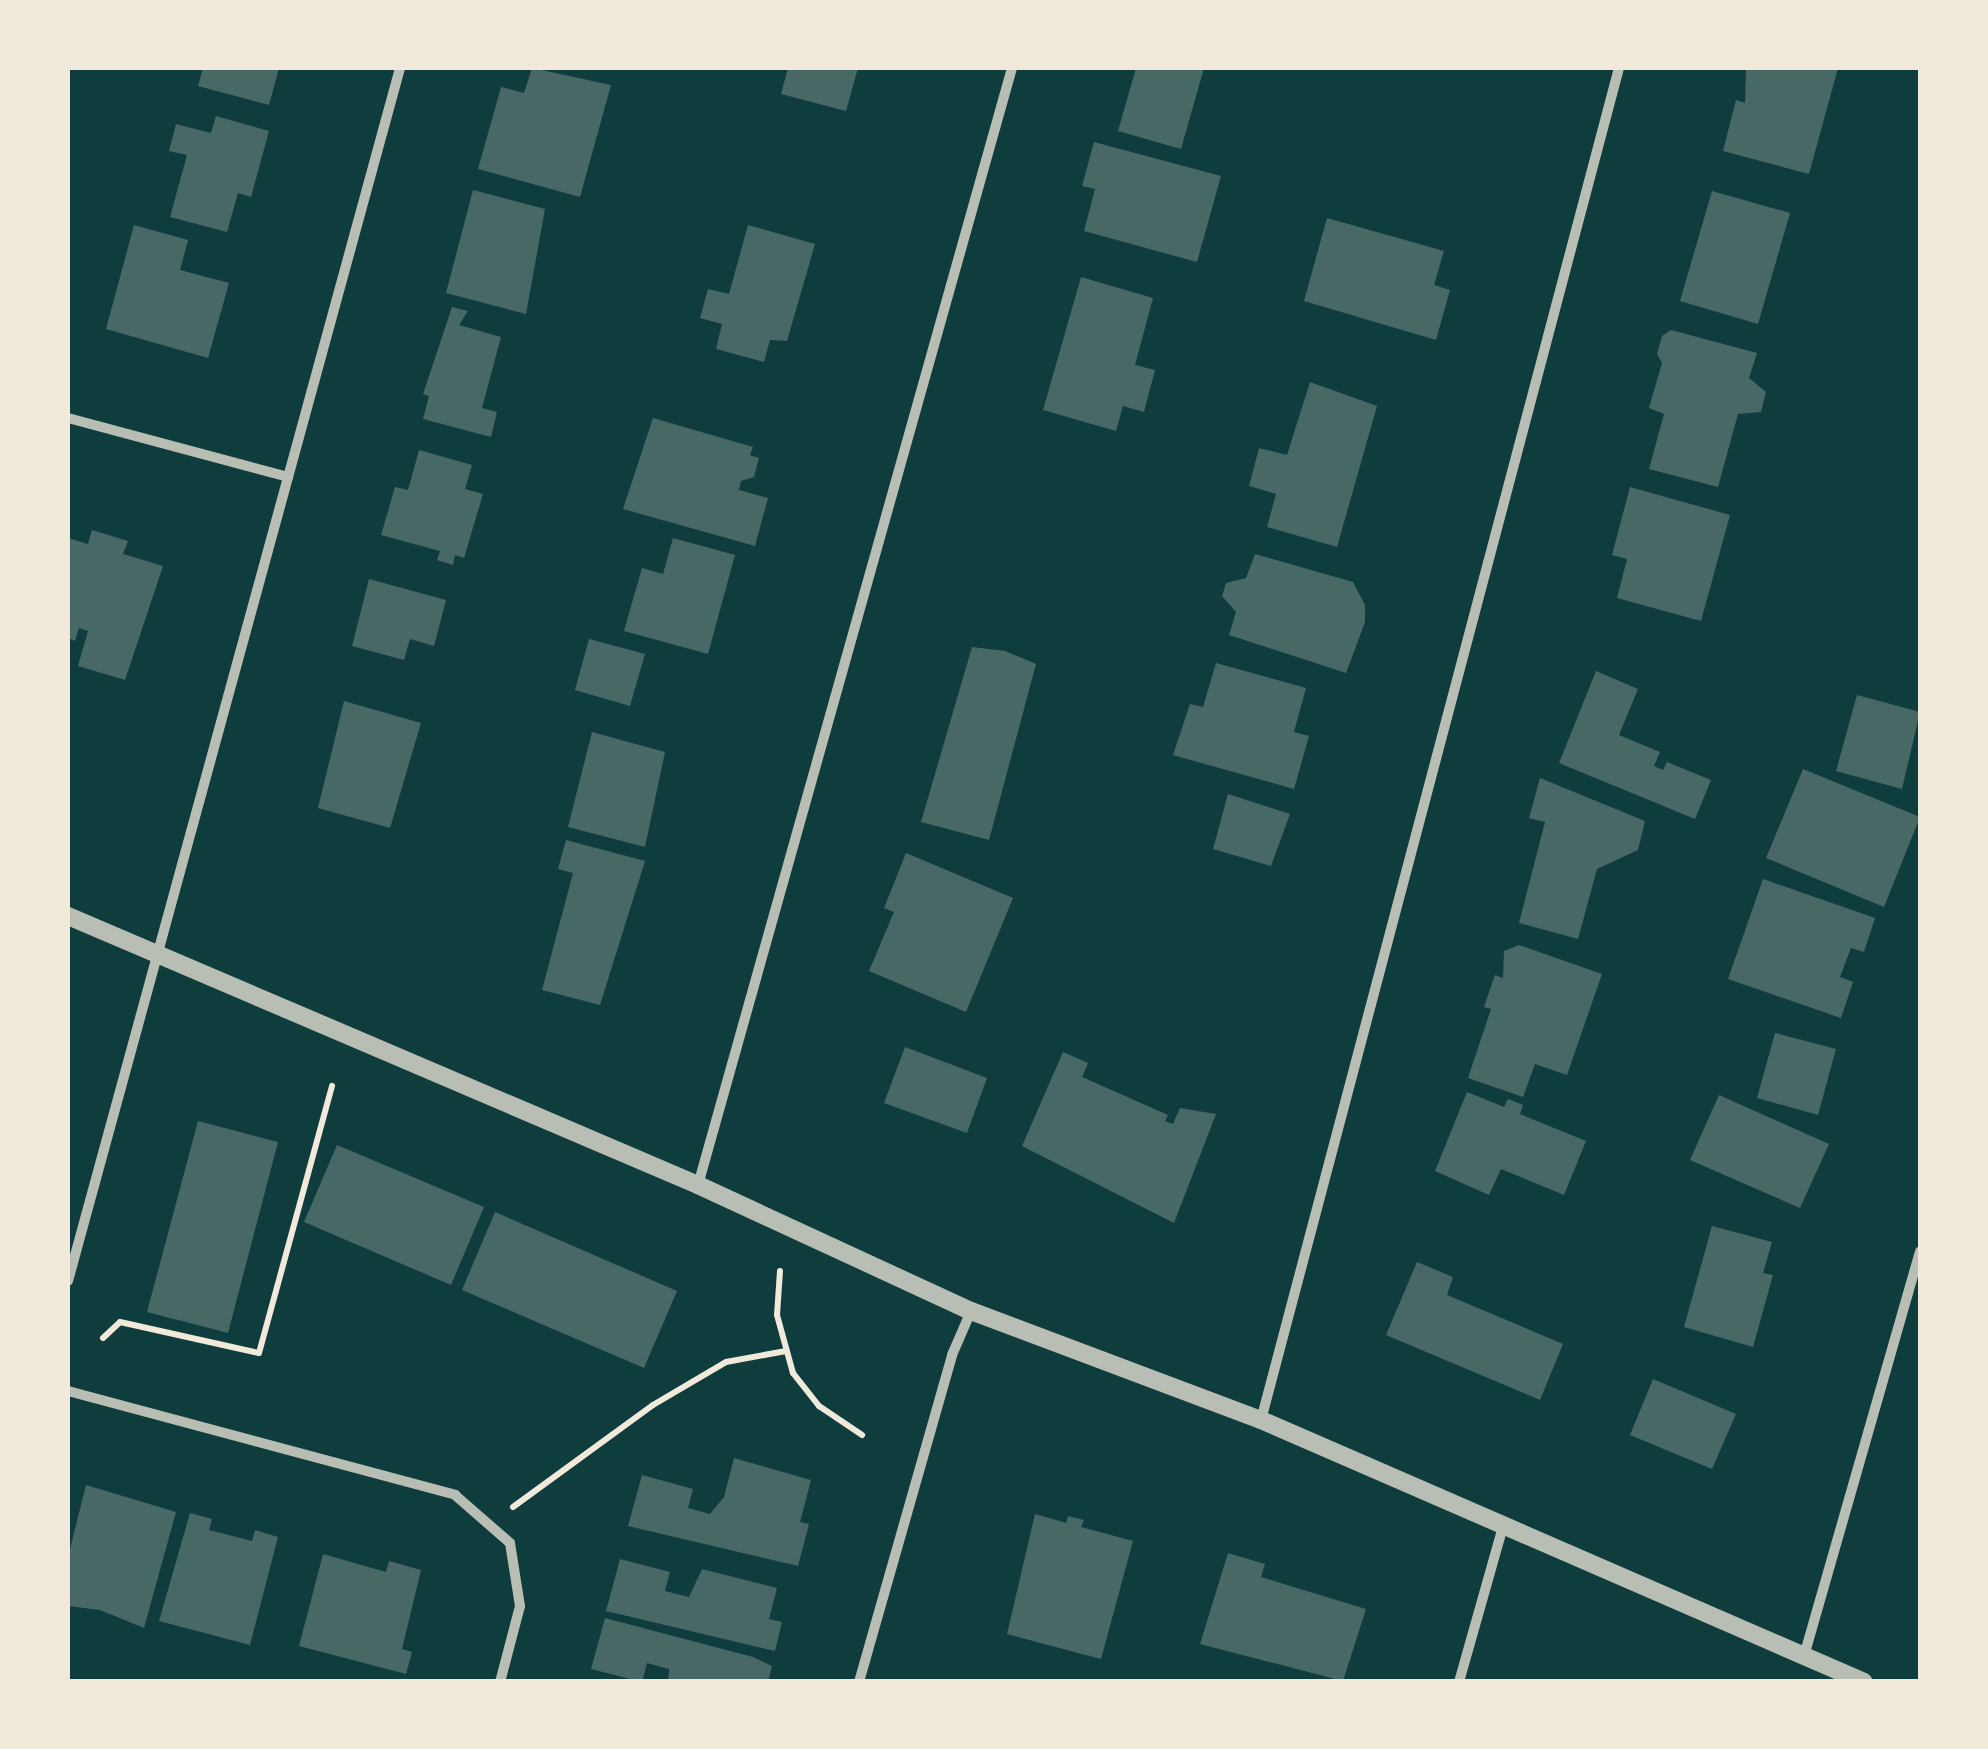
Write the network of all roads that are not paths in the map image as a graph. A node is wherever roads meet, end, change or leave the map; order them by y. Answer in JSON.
{"nodes":[{"id":1,"x":400,"y":68,"type":"edge"},
{"id":2,"x":1012,"y":68,"type":"edge"},
{"id":3,"x":1619,"y":68,"type":"edge"},
{"id":4,"x":68,"y":418,"type":"edge"},
{"id":5,"x":288,"y":477,"type":"junction"},
{"id":6,"x":68,"y":916,"type":"edge"},
{"id":7,"x":160,"y":955,"type":"junction"},
{"id":8,"x":698,"y":1185,"type":"junction"},
{"id":9,"x":1920,"y":1250,"type":"edge"},
{"id":10,"x":68,"y":1281,"type":"edge"},
{"id":11,"x":971,"y":1311,"type":"junction"},
{"id":12,"x":68,"y":1392,"type":"edge"},
{"id":13,"x":1261,"y":1420,"type":"junction"},
{"id":14,"x":1504,"y":1526,"type":"junction"},
{"id":15,"x":1804,"y":1656,"type":"junction"},
{"id":16,"x":500,"y":1682,"type":"edge"},
{"id":17,"x":859,"y":1682,"type":"edge"},
{"id":18,"x":1458,"y":1682,"type":"edge"},
{"id":19,"x":1864,"y":1682,"type":"edge"}],
"edges":[{"from":1,"to":5,"type":"street"},
{"from":2,"to":8,"type":"street"},
{"from":3,"to":13,"type":"street"},
{"from":4,"to":5,"type":"street"},
{"from":5,"to":7,"type":"street"},
{"from":6,"to":7,"type":"street"},
{"from":7,"to":8,"type":"street"},
{"from":7,"to":10,"type":"street"},
{"from":8,"to":11,"type":"street"},
{"from":9,"to":15,"type":"street"},
{"from":11,"to":13,"type":"street"},
{"from":11,"to":17,"type":"street"},
{"from":12,"to":16,"type":"street"},
{"from":13,"to":14,"type":"street"},
{"from":14,"to":15,"type":"street"},
{"from":14,"to":18,"type":"street"},
{"from":15,"to":19,"type":"street"}]}
